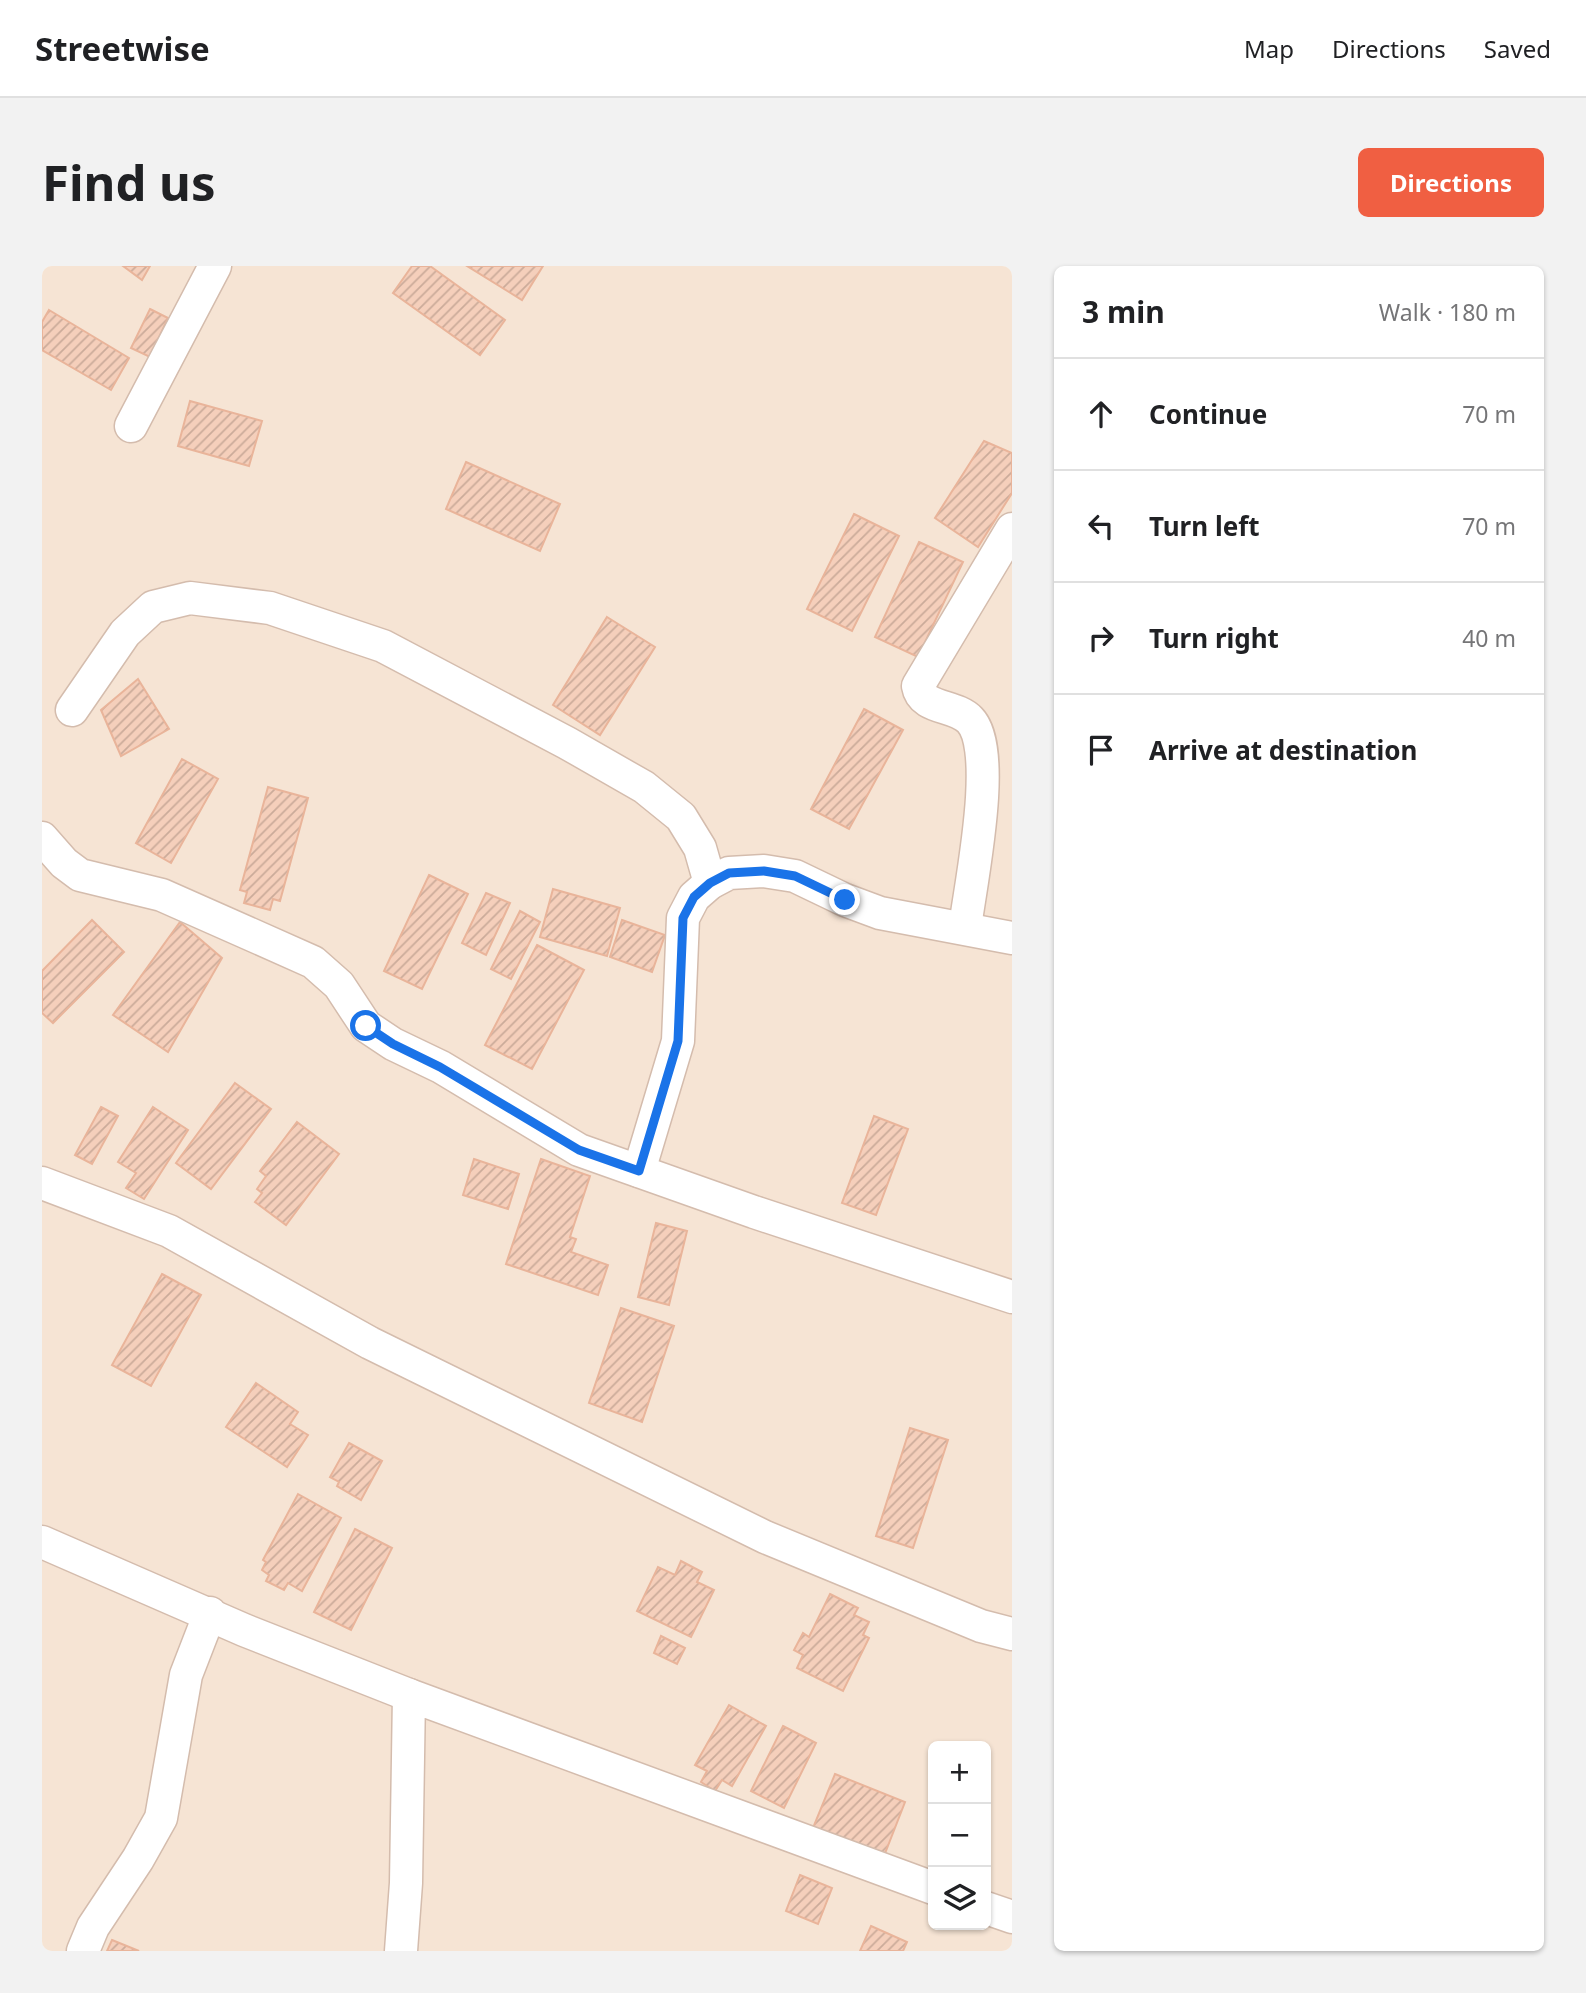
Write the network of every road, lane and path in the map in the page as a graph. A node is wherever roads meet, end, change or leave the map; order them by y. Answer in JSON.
{"nodes":[{"id":1,"x":215,"y":266,"type":"edge"},
{"id":2,"x":131,"y":426,"type":"dead end"},
{"id":3,"x":1012,"y":529,"type":"edge"},
{"id":4,"x":72,"y":710,"type":"dead end"},
{"id":5,"x":42,"y":838,"type":"edge"},
{"id":6,"x":710,"y":883,"type":"junction"},
{"id":7,"x":965,"y":928,"type":"junction"},
{"id":8,"x":1012,"y":938,"type":"edge"},
{"id":9,"x":639,"y":1171,"type":"junction"},
{"id":10,"x":42,"y":1183,"type":"edge"},
{"id":11,"x":1012,"y":1297,"type":"edge"},
{"id":12,"x":42,"y":1542,"type":"edge"},
{"id":13,"x":210,"y":1613,"type":"junction"},
{"id":14,"x":1012,"y":1634,"type":"edge"},
{"id":15,"x":409,"y":1695,"type":"junction"},
{"id":16,"x":928,"y":1886,"type":"edge"},
{"id":17,"x":991,"y":1910,"type":"edge"},
{"id":18,"x":1012,"y":1917,"type":"edge"},
{"id":19,"x":83,"y":1951,"type":"edge"},
{"id":20,"x":401,"y":1951,"type":"edge"}],
"edges":[{"from":1,"to":2,"type":"street"},
{"from":3,"to":7,"type":"street"},
{"from":4,"to":6,"type":"street"},
{"from":5,"to":9,"type":"street"},
{"from":6,"to":7,"type":"street"},
{"from":6,"to":9,"type":"street"},
{"from":7,"to":8,"type":"street"},
{"from":9,"to":11,"type":"street"},
{"from":10,"to":14,"type":"street"},
{"from":12,"to":13,"type":"street"},
{"from":13,"to":15,"type":"street"},
{"from":13,"to":19,"type":"street"},
{"from":15,"to":16,"type":"street"},
{"from":15,"to":20,"type":"street"},
{"from":17,"to":18,"type":"street"}]}
